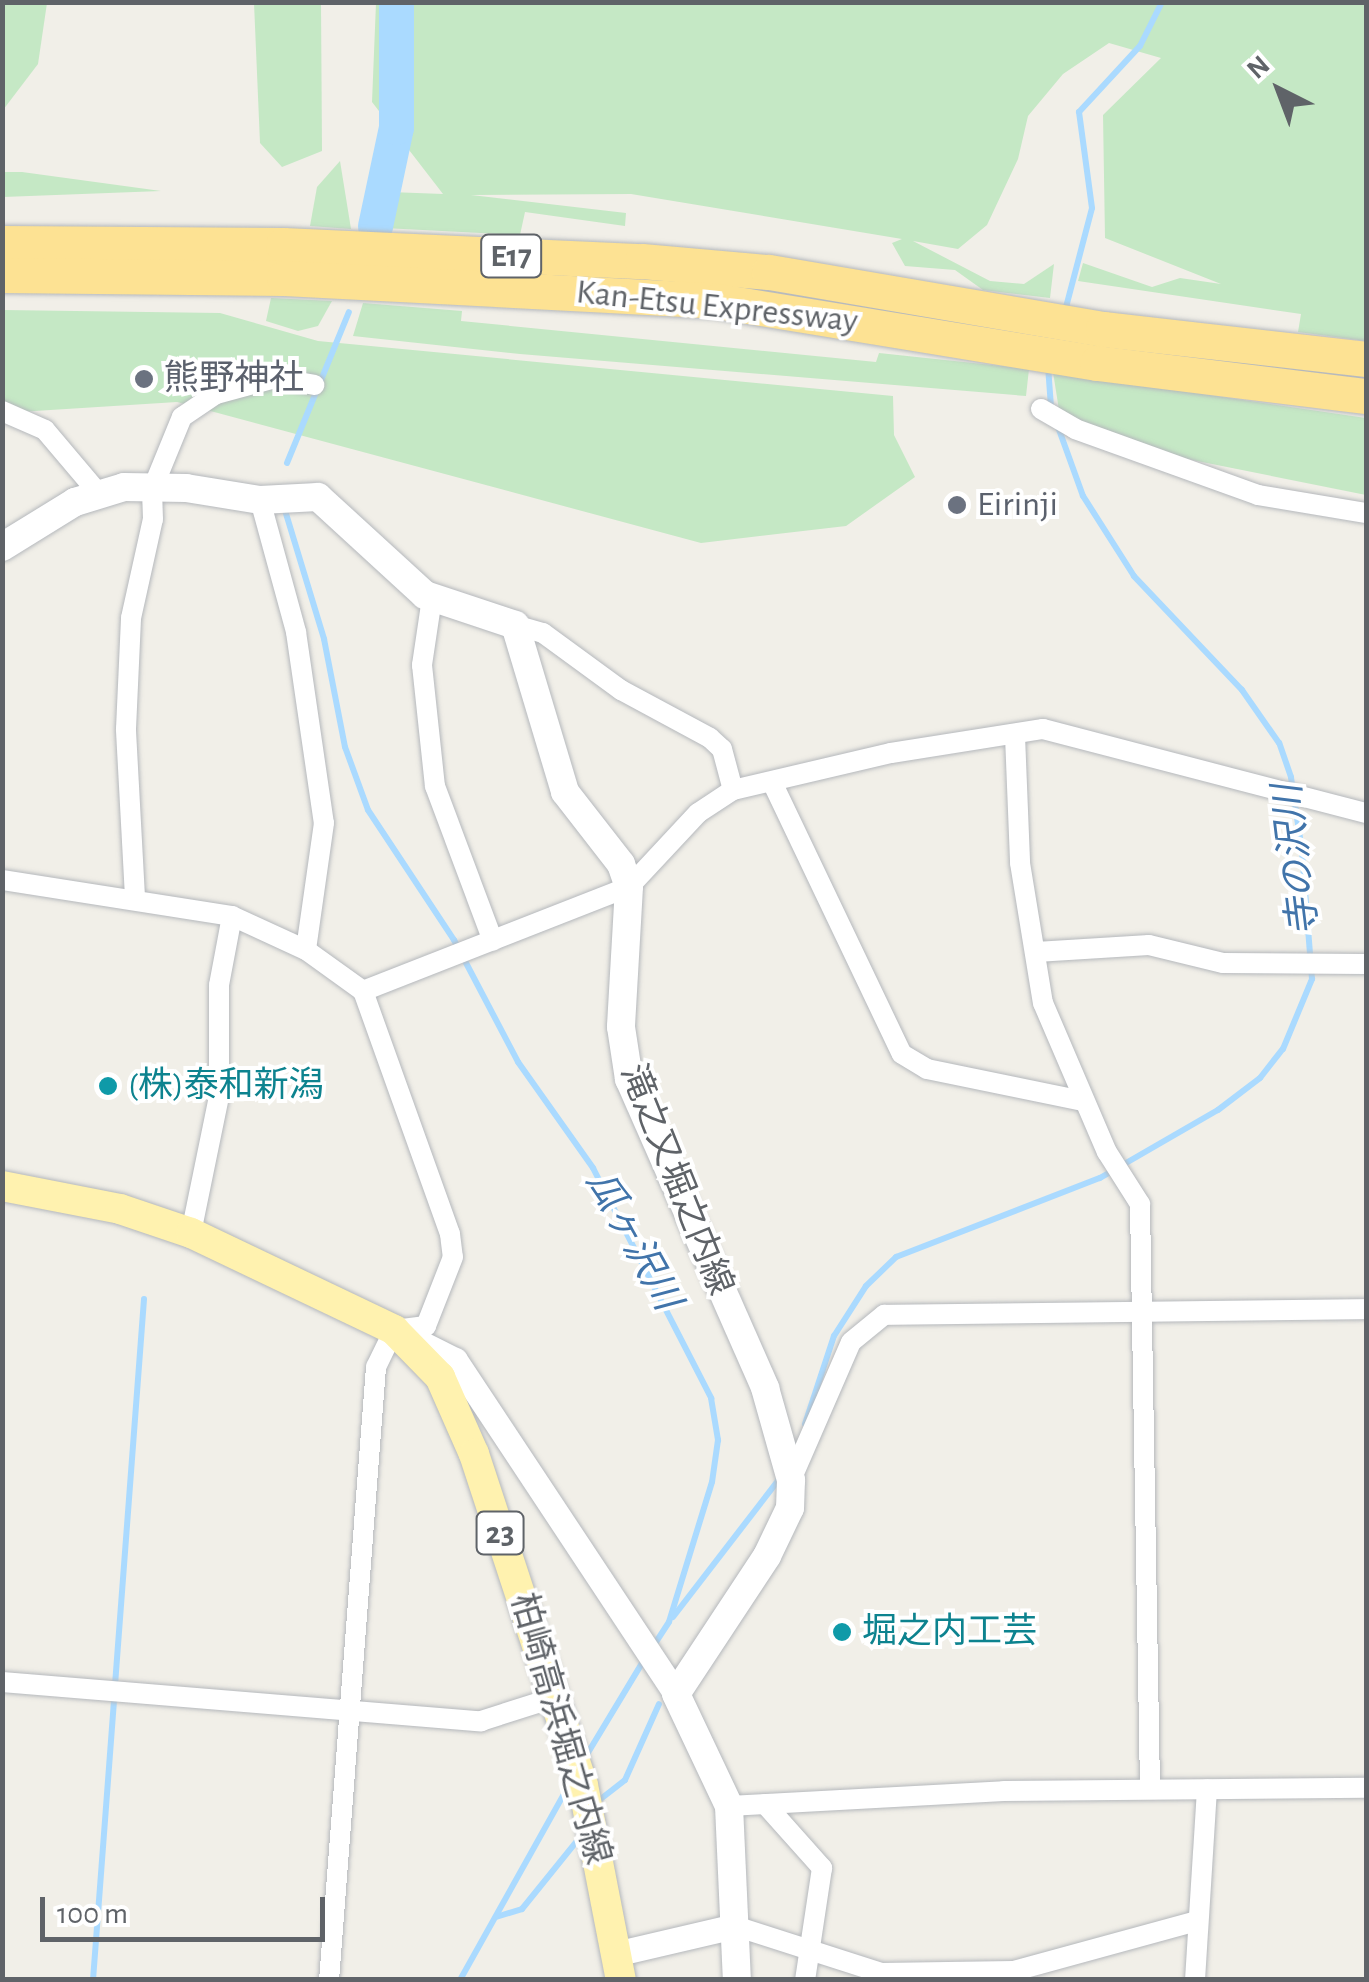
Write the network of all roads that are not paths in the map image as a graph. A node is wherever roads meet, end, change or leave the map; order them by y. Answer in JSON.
{"nodes":[{"id":1,"x":2,"y":243,"type":"edge"},
{"id":2,"x":2,"y":275,"type":"edge"},
{"id":3,"x":1100,"y":346,"type":"junction"},
{"id":4,"x":1366,"y":359,"type":"edge"},
{"id":5,"x":314,"y":385,"type":"dead end"},
{"id":6,"x":1366,"y":396,"type":"edge"},
{"id":7,"x":1044,"y":410,"type":"dead end"},
{"id":8,"x":2,"y":411,"type":"edge"},
{"id":9,"x":152,"y":490,"type":"junction"},
{"id":10,"x":99,"y":494,"type":"junction"},
{"id":11,"x":260,"y":500,"type":"junction"},
{"id":12,"x":1366,"y":513,"type":"edge"},
{"id":13,"x":2,"y":547,"type":"edge"},
{"id":14,"x":432,"y":598,"type":"junction"},
{"id":15,"x":514,"y":625,"type":"junction"},
{"id":16,"x":1015,"y":736,"type":"junction"},
{"id":17,"x":772,"y":782,"type":"junction"},
{"id":18,"x":733,"y":790,"type":"junction"},
{"id":19,"x":1366,"y":813,"type":"edge"},
{"id":20,"x":2,"y":880,"type":"edge"},
{"id":21,"x":629,"y":887,"type":"junction"},
{"id":22,"x":135,"y":897,"type":"junction"},
{"id":23,"x":232,"y":916,"type":"junction"},
{"id":24,"x":493,"y":941,"type":"junction"},
{"id":25,"x":306,"y":950,"type":"junction"},
{"id":26,"x":1036,"y":952,"type":"junction"},
{"id":27,"x":1366,"y":964,"type":"edge"},
{"id":28,"x":363,"y":992,"type":"junction"},
{"id":29,"x":1083,"y":1101,"type":"junction"},
{"id":30,"x":2,"y":1186,"type":"edge"},
{"id":31,"x":191,"y":1233,"type":"junction"},
{"id":32,"x":1366,"y":1309,"type":"edge"},
{"id":33,"x":1144,"y":1312,"type":"junction"},
{"id":34,"x":394,"y":1330,"type":"junction"},
{"id":35,"x":791,"y":1480,"type":"junction"},
{"id":36,"x":2,"y":1682,"type":"edge"},
{"id":37,"x":676,"y":1694,"type":"junction"},
{"id":38,"x":556,"y":1697,"type":"junction"},
{"id":39,"x":349,"y":1710,"type":"junction"},
{"id":40,"x":1150,"y":1788,"type":"junction"},
{"id":41,"x":1366,"y":1788,"type":"edge"},
{"id":42,"x":1207,"y":1789,"type":"junction"},
{"id":43,"x":764,"y":1804,"type":"junction"},
{"id":44,"x":729,"y":1806,"type":"junction"},
{"id":45,"x":1197,"y":1921,"type":"junction"},
{"id":46,"x":734,"y":1926,"type":"junction"},
{"id":47,"x":814,"y":1950,"type":"junction"},
{"id":48,"x":620,"y":1966,"type":"edge"},
{"id":49,"x":1051,"y":1972,"type":"edge"},
{"id":50,"x":329,"y":1980,"type":"edge"},
{"id":51,"x":736,"y":1980,"type":"edge"},
{"id":52,"x":805,"y":1980,"type":"edge"},
{"id":53,"x":1195,"y":1980,"type":"edge"}],
"edges":[{"from":1,"to":3,"type":"highway","name":"Kan-Etsu Expressway","number":"E17"},
{"from":2,"to":3,"type":"highway","name":"Kan-Etsu Expressway","number":"E17"},
{"from":3,"to":4,"type":"highway","name":"Kan-Etsu Expressway","number":"E17"},
{"from":3,"to":6,"type":"highway","name":"Kan-Etsu Expressway","number":"E17"},
{"from":5,"to":9,"type":"street"},
{"from":7,"to":12,"type":"street"},
{"from":8,"to":10,"type":"street"},
{"from":9,"to":10,"type":"main road"},
{"from":9,"to":11,"type":"main road"},
{"from":9,"to":22,"type":"street"},
{"from":10,"to":13,"type":"main road"},
{"from":11,"to":14,"type":"main road"},
{"from":11,"to":25,"type":"street"},
{"from":14,"to":15,"type":"main road"},
{"from":14,"to":24,"type":"street"},
{"from":15,"to":18,"type":"street"},
{"from":15,"to":21,"type":"main road"},
{"from":16,"to":17,"type":"street"},
{"from":16,"to":19,"type":"street"},
{"from":16,"to":26,"type":"street"},
{"from":17,"to":18,"type":"street"},
{"from":17,"to":29,"type":"street"},
{"from":18,"to":21,"type":"street"},
{"from":20,"to":22,"type":"street"},
{"from":21,"to":24,"type":"street"},
{"from":21,"to":35,"type":"main road","name":"滝之又堀之内線"},
{"from":22,"to":23,"type":"street"},
{"from":23,"to":25,"type":"street"},
{"from":23,"to":31,"type":"street"},
{"from":24,"to":28,"type":"street"},
{"from":25,"to":28,"type":"street"},
{"from":26,"to":27,"type":"street"},
{"from":26,"to":29,"type":"street"},
{"from":28,"to":34,"type":"street"},
{"from":29,"to":33,"type":"street"},
{"from":30,"to":31,"type":"main road","name":"柏崎高浜堀之内線","number":"23"},
{"from":31,"to":34,"type":"main road","name":"柏崎高浜堀之内線","number":"23"},
{"from":32,"to":33,"type":"street"},
{"from":33,"to":35,"type":"street"},
{"from":33,"to":40,"type":"street"},
{"from":34,"to":37,"type":"street"},
{"from":34,"to":38,"type":"main road","name":"柏崎高浜堀之内線","number":"23"},
{"from":34,"to":39,"type":"street"},
{"from":35,"to":37,"type":"main road","name":"滝之又堀之内線"},
{"from":36,"to":39,"type":"street"},
{"from":37,"to":44,"type":"main road"},
{"from":38,"to":39,"type":"street"},
{"from":38,"to":48,"type":"main road","name":"柏崎高浜堀之内線","number":"23"},
{"from":39,"to":50,"type":"street"},
{"from":40,"to":42,"type":"street"},
{"from":40,"to":43,"type":"street"},
{"from":41,"to":42,"type":"street"},
{"from":42,"to":45,"type":"street"},
{"from":43,"to":44,"type":"street"},
{"from":43,"to":47,"type":"street"},
{"from":44,"to":46,"type":"main road"},
{"from":45,"to":49,"type":"street"},
{"from":45,"to":53,"type":"street"},
{"from":46,"to":47,"type":"street"},
{"from":46,"to":48,"type":"street"},
{"from":46,"to":51,"type":"main road"},
{"from":47,"to":49,"type":"street"},
{"from":47,"to":52,"type":"street"}]}
